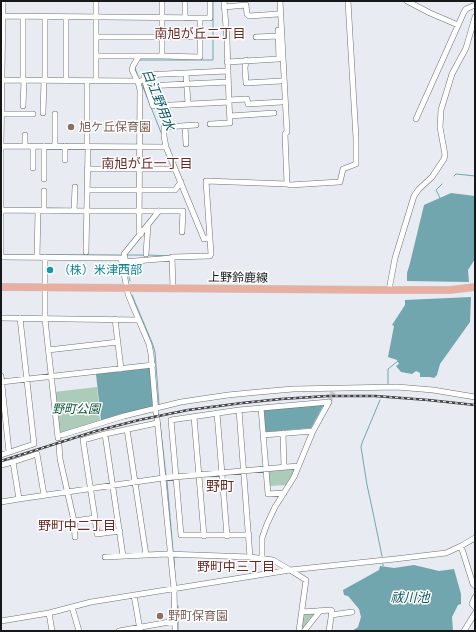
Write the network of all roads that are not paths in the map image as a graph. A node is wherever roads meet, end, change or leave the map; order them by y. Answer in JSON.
{"nodes":[{"id":1,"x":3,"y":1,"type":"edge"},
{"id":2,"x":96,"y":1,"type":"edge"},
{"id":3,"x":162,"y":1,"type":"edge"},
{"id":4,"x":185,"y":1,"type":"edge"},
{"id":5,"x":210,"y":1,"type":"edge"},
{"id":6,"x":277,"y":1,"type":"edge"},
{"id":7,"x":280,"y":1,"type":"edge"},
{"id":8,"x":348,"y":1,"type":"edge"},
{"id":9,"x":407,"y":1,"type":"edge"},
{"id":10,"x":224,"y":4,"type":"edge"},
{"id":11,"x":475,"y":5,"type":"edge"},
{"id":12,"x":278,"y":14,"type":"junction"},
{"id":13,"x":2,"y":16,"type":"edge"},
{"id":14,"x":23,"y":16,"type":"junction"},
{"id":15,"x":45,"y":17,"type":"junction"},
{"id":16,"x":66,"y":17,"type":"junction"},
{"id":17,"x":96,"y":17,"type":"junction"},
{"id":18,"x":475,"y":17,"type":"edge"},
{"id":19,"x":162,"y":18,"type":"junction"},
{"id":20,"x":185,"y":18,"type":"junction"},
{"id":21,"x":200,"y":18,"type":"junction"},
{"id":22,"x":458,"y":25,"type":"junction"},
{"id":23,"x":278,"y":36,"type":"junction"},
{"id":24,"x":96,"y":37,"type":"junction"},
{"id":25,"x":200,"y":37,"type":"junction"},
{"id":26,"x":256,"y":37,"type":"dead end"},
{"id":27,"x":162,"y":38,"type":"junction"},
{"id":28,"x":96,"y":56,"type":"junction"},
{"id":29,"x":139,"y":56,"type":"junction"},
{"id":30,"x":162,"y":56,"type":"junction"},
{"id":31,"x":246,"y":60,"type":"junction"},
{"id":32,"x":227,"y":62,"type":"junction"},
{"id":33,"x":227,"y":70,"type":"junction"},
{"id":34,"x":186,"y":73,"type":"junction"},
{"id":35,"x":144,"y":79,"type":"junction"},
{"id":36,"x":2,"y":80,"type":"edge"},
{"id":37,"x":23,"y":80,"type":"junction"},
{"id":38,"x":44,"y":80,"type":"junction"},
{"id":39,"x":66,"y":80,"type":"junction"},
{"id":40,"x":87,"y":81,"type":"junction"},
{"id":41,"x":96,"y":81,"type":"junction"},
{"id":42,"x":138,"y":81,"type":"junction"},
{"id":43,"x":281,"y":81,"type":"dead end"},
{"id":44,"x":228,"y":82,"type":"junction"},
{"id":45,"x":186,"y":84,"type":"junction"},
{"id":46,"x":146,"y":86,"type":"junction"},
{"id":47,"x":229,"y":101,"type":"junction"},
{"id":48,"x":282,"y":102,"type":"dead end"},
{"id":49,"x":188,"y":104,"type":"junction"},
{"id":50,"x":23,"y":106,"type":"dead end"},
{"id":51,"x":43,"y":113,"type":"dead end"},
{"id":52,"x":274,"y":113,"type":"dead end"},
{"id":53,"x":2,"y":114,"type":"edge"},
{"id":54,"x":33,"y":114,"type":"dead end"},
{"id":55,"x":55,"y":114,"type":"dead end"},
{"id":56,"x":230,"y":116,"type":"junction"},
{"id":57,"x":416,"y":119,"type":"dead end"},
{"id":58,"x":210,"y":124,"type":"dead end"},
{"id":59,"x":196,"y":125,"type":"dead end"},
{"id":60,"x":185,"y":126,"type":"junction"},
{"id":61,"x":25,"y":135,"type":"dead end"},
{"id":62,"x":186,"y":144,"type":"dead end"},
{"id":63,"x":1,"y":146,"type":"edge"},
{"id":64,"x":25,"y":146,"type":"junction"},
{"id":65,"x":33,"y":146,"type":"junction"},
{"id":66,"x":44,"y":146,"type":"junction"},
{"id":67,"x":55,"y":146,"type":"junction"},
{"id":68,"x":66,"y":146,"type":"junction"},
{"id":69,"x":166,"y":146,"type":"junction"},
{"id":70,"x":87,"y":147,"type":"junction"},
{"id":71,"x":140,"y":147,"type":"junction"},
{"id":72,"x":65,"y":160,"type":"dead end"},
{"id":73,"x":33,"y":168,"type":"dead end"},
{"id":74,"x":87,"y":169,"type":"junction"},
{"id":75,"x":140,"y":169,"type":"junction"},
{"id":76,"x":175,"y":169,"type":"junction"},
{"id":77,"x":44,"y":179,"type":"dead end"},
{"id":78,"x":181,"y":182,"type":"junction"},
{"id":79,"x":287,"y":184,"type":"junction"},
{"id":80,"x":74,"y":187,"type":"dead end"},
{"id":81,"x":87,"y":190,"type":"junction"},
{"id":82,"x":139,"y":190,"type":"junction"},
{"id":83,"x":44,"y":191,"type":"dead end"},
{"id":84,"x":1,"y":210,"type":"edge"},
{"id":85,"x":38,"y":211,"type":"junction"},
{"id":86,"x":44,"y":211,"type":"junction"},
{"id":87,"x":74,"y":211,"type":"junction"},
{"id":88,"x":87,"y":211,"type":"junction"},
{"id":89,"x":139,"y":211,"type":"junction"},
{"id":90,"x":159,"y":211,"type":"junction"},
{"id":91,"x":148,"y":225,"type":"junction"},
{"id":92,"x":182,"y":232,"type":"dead end"},
{"id":93,"x":141,"y":234,"type":"junction"},
{"id":94,"x":210,"y":237,"type":"junction"},
{"id":95,"x":1,"y":253,"type":"edge"},
{"id":96,"x":146,"y":254,"type":"dead end"},
{"id":97,"x":37,"y":256,"type":"junction"},
{"id":98,"x":86,"y":256,"type":"junction"},
{"id":99,"x":1,"y":257,"type":"edge"},
{"id":100,"x":45,"y":257,"type":"junction"},
{"id":101,"x":172,"y":258,"type":"junction"},
{"id":102,"x":124,"y":262,"type":"junction"},
{"id":103,"x":1,"y":287,"type":"edge"},
{"id":104,"x":44,"y":287,"type":"junction"},
{"id":105,"x":475,"y":287,"type":"edge"},
{"id":106,"x":128,"y":288,"type":"junction"},
{"id":107,"x":173,"y":288,"type":"junction"},
{"id":108,"x":389,"y":290,"type":"junction"},
{"id":109,"x":1,"y":318,"type":"edge"},
{"id":110,"x":20,"y":318,"type":"junction"},
{"id":111,"x":45,"y":319,"type":"junction"},
{"id":112,"x":115,"y":319,"type":"junction"},
{"id":113,"x":138,"y":320,"type":"junction"},
{"id":114,"x":118,"y":342,"type":"junction"},
{"id":115,"x":48,"y":350,"type":"junction"},
{"id":116,"x":153,"y":365,"type":"junction"},
{"id":117,"x":121,"y":369,"type":"junction"},
{"id":118,"x":1,"y":376,"type":"edge"},
{"id":119,"x":51,"y":376,"type":"junction"},
{"id":120,"x":27,"y":379,"type":"junction"},
{"id":121,"x":1,"y":382,"type":"edge"},
{"id":122,"x":475,"y":397,"type":"edge"},
{"id":123,"x":261,"y":408,"type":"junction"},
{"id":124,"x":239,"y":410,"type":"junction"},
{"id":125,"x":217,"y":413,"type":"junction"},
{"id":126,"x":157,"y":415,"type":"junction"},
{"id":127,"x":194,"y":417,"type":"junction"},
{"id":128,"x":127,"y":429,"type":"junction"},
{"id":129,"x":313,"y":431,"type":"junction"},
{"id":130,"x":283,"y":433,"type":"junction"},
{"id":131,"x":105,"y":434,"type":"junction"},
{"id":132,"x":263,"y":435,"type":"junction"},
{"id":133,"x":58,"y":445,"type":"dead end"},
{"id":134,"x":10,"y":452,"type":"junction"},
{"id":135,"x":1,"y":455,"type":"edge"},
{"id":136,"x":13,"y":462,"type":"junction"},
{"id":137,"x":1,"y":465,"type":"edge"},
{"id":138,"x":298,"y":466,"type":"junction"},
{"id":139,"x":284,"y":467,"type":"junction"},
{"id":140,"x":266,"y":469,"type":"junction"},
{"id":141,"x":244,"y":471,"type":"junction"},
{"id":142,"x":222,"y":473,"type":"junction"},
{"id":143,"x":200,"y":474,"type":"junction"},
{"id":144,"x":176,"y":477,"type":"junction"},
{"id":145,"x":165,"y":478,"type":"junction"},
{"id":146,"x":135,"y":482,"type":"junction"},
{"id":147,"x":113,"y":485,"type":"junction"},
{"id":148,"x":91,"y":488,"type":"junction"},
{"id":149,"x":67,"y":492,"type":"junction"},
{"id":150,"x":284,"y":493,"type":"junction"},
{"id":151,"x":44,"y":495,"type":"junction"},
{"id":152,"x":19,"y":499,"type":"junction"},
{"id":153,"x":1,"y":502,"type":"edge"},
{"id":154,"x":95,"y":518,"type":"junction"},
{"id":155,"x":74,"y":521,"type":"junction"},
{"id":156,"x":120,"y":531,"type":"junction"},
{"id":157,"x":248,"y":535,"type":"junction"},
{"id":158,"x":204,"y":536,"type":"junction"},
{"id":159,"x":227,"y":536,"type":"junction"},
{"id":160,"x":75,"y":537,"type":"dead end"},
{"id":161,"x":475,"y":538,"type":"edge"},
{"id":162,"x":461,"y":546,"type":"junction"},
{"id":163,"x":173,"y":554,"type":"junction"},
{"id":164,"x":146,"y":555,"type":"junction"},
{"id":165,"x":123,"y":556,"type":"junction"},
{"id":166,"x":105,"y":557,"type":"dead end"},
{"id":167,"x":250,"y":557,"type":"junction"},
{"id":168,"x":262,"y":558,"type":"junction"},
{"id":169,"x":290,"y":570,"type":"junction"},
{"id":170,"x":475,"y":586,"type":"edge"},
{"id":171,"x":174,"y":589,"type":"junction"},
{"id":172,"x":134,"y":595,"type":"junction"},
{"id":173,"x":475,"y":597,"type":"edge"},
{"id":174,"x":72,"y":607,"type":"junction"},
{"id":175,"x":475,"y":607,"type":"edge"},
{"id":176,"x":320,"y":611,"type":"junction"},
{"id":177,"x":302,"y":612,"type":"junction"},
{"id":178,"x":352,"y":612,"type":"dead end"},
{"id":179,"x":49,"y":613,"type":"junction"},
{"id":180,"x":475,"y":613,"type":"edge"},
{"id":181,"x":331,"y":615,"type":"junction"},
{"id":182,"x":1,"y":621,"type":"edge"},
{"id":183,"x":175,"y":622,"type":"junction"},
{"id":184,"x":140,"y":629,"type":"edge"},
{"id":185,"x":52,"y":631,"type":"edge"},
{"id":186,"x":78,"y":631,"type":"edge"},
{"id":187,"x":120,"y":631,"type":"edge"},
{"id":188,"x":175,"y":631,"type":"edge"},
{"id":189,"x":299,"y":631,"type":"edge"},
{"id":190,"x":304,"y":631,"type":"edge"},
{"id":191,"x":329,"y":631,"type":"edge"},
{"id":192,"x":464,"y":631,"type":"edge"}],
"edges":[{"from":1,"to":13,"type":"street"},
{"from":2,"to":17,"type":"street"},
{"from":3,"to":19,"type":"street"},
{"from":4,"to":20,"type":"street"},
{"from":5,"to":21,"type":"street"},
{"from":6,"to":12,"type":"street"},
{"from":7,"to":79,"type":"street"},
{"from":8,"to":79,"type":"street"},
{"from":9,"to":22,"type":"street"},
{"from":10,"to":12,"type":"street"},
{"from":10,"to":32,"type":"street"},
{"from":11,"to":22,"type":"street"},
{"from":12,"to":23,"type":"street"},
{"from":13,"to":14,"type":"street"},
{"from":13,"to":36,"type":"street"},
{"from":14,"to":15,"type":"street"},
{"from":14,"to":37,"type":"street"},
{"from":15,"to":16,"type":"street"},
{"from":15,"to":38,"type":"street"},
{"from":16,"to":17,"type":"street"},
{"from":16,"to":39,"type":"street"},
{"from":17,"to":19,"type":"street"},
{"from":17,"to":24,"type":"street"},
{"from":18,"to":108,"type":"street"},
{"from":19,"to":20,"type":"street"},
{"from":19,"to":27,"type":"street"},
{"from":20,"to":21,"type":"street"},
{"from":21,"to":25,"type":"street"},
{"from":22,"to":57,"type":"street"},
{"from":23,"to":26,"type":"street"},
{"from":23,"to":31,"type":"street"},
{"from":24,"to":27,"type":"street"},
{"from":24,"to":28,"type":"street"},
{"from":25,"to":27,"type":"street"},
{"from":25,"to":30,"type":"street"},
{"from":27,"to":30,"type":"street"},
{"from":28,"to":29,"type":"street"},
{"from":28,"to":41,"type":"street"},
{"from":29,"to":30,"type":"street"},
{"from":29,"to":42,"type":"street"},
{"from":31,"to":32,"type":"street"},
{"from":31,"to":43,"type":"street"},
{"from":32,"to":33,"type":"street"},
{"from":33,"to":34,"type":"street"},
{"from":33,"to":44,"type":"street"},
{"from":34,"to":35,"type":"street"},
{"from":34,"to":45,"type":"street"},
{"from":35,"to":42,"type":"street"},
{"from":35,"to":46,"type":"street"},
{"from":36,"to":37,"type":"street"},
{"from":36,"to":53,"type":"street"},
{"from":37,"to":38,"type":"street"},
{"from":37,"to":50,"type":"street"},
{"from":38,"to":39,"type":"street"},
{"from":38,"to":51,"type":"street"},
{"from":39,"to":40,"type":"street"},
{"from":40,"to":41,"type":"street"},
{"from":40,"to":70,"type":"street"},
{"from":41,"to":42,"type":"street"},
{"from":42,"to":71,"type":"street"},
{"from":44,"to":45,"type":"street"},
{"from":44,"to":47,"type":"street"},
{"from":45,"to":46,"type":"street"},
{"from":45,"to":49,"type":"street"},
{"from":46,"to":49,"type":"street"},
{"from":47,"to":48,"type":"street"},
{"from":47,"to":49,"type":"street"},
{"from":47,"to":56,"type":"street"},
{"from":52,"to":56,"type":"street"},
{"from":53,"to":54,"type":"street"},
{"from":53,"to":63,"type":"street"},
{"from":55,"to":67,"type":"street"},
{"from":56,"to":58,"type":"street"},
{"from":59,"to":60,"type":"street"},
{"from":60,"to":62,"type":"street"},
{"from":60,"to":69,"type":"street"},
{"from":61,"to":64,"type":"street"},
{"from":63,"to":64,"type":"street"},
{"from":63,"to":84,"type":"street"},
{"from":64,"to":65,"type":"street"},
{"from":65,"to":66,"type":"street"},
{"from":65,"to":73,"type":"street"},
{"from":66,"to":67,"type":"street"},
{"from":66,"to":77,"type":"street"},
{"from":67,"to":68,"type":"street"},
{"from":68,"to":70,"type":"street"},
{"from":68,"to":72,"type":"street"},
{"from":69,"to":71,"type":"street"},
{"from":69,"to":76,"type":"street"},
{"from":70,"to":71,"type":"street"},
{"from":70,"to":74,"type":"street"},
{"from":71,"to":75,"type":"street"},
{"from":74,"to":75,"type":"street"},
{"from":74,"to":81,"type":"street"},
{"from":75,"to":76,"type":"street"},
{"from":75,"to":82,"type":"street"},
{"from":76,"to":78,"type":"street"},
{"from":78,"to":82,"type":"street"},
{"from":78,"to":94,"type":"street"},
{"from":79,"to":94,"type":"street"},
{"from":80,"to":87,"type":"street"},
{"from":81,"to":82,"type":"street"},
{"from":81,"to":88,"type":"street"},
{"from":82,"to":89,"type":"street"},
{"from":83,"to":86,"type":"street"},
{"from":84,"to":85,"type":"street"},
{"from":84,"to":95,"type":"street"},
{"from":85,"to":86,"type":"street"},
{"from":85,"to":97,"type":"street"},
{"from":86,"to":87,"type":"street"},
{"from":87,"to":88,"type":"street"},
{"from":88,"to":89,"type":"street"},
{"from":88,"to":98,"type":"street"},
{"from":89,"to":90,"type":"street"},
{"from":89,"to":93,"type":"street"},
{"from":90,"to":91,"type":"street"},
{"from":90,"to":92,"type":"street"},
{"from":91,"to":93,"type":"street"},
{"from":91,"to":96,"type":"street"},
{"from":93,"to":102,"type":"street"},
{"from":94,"to":101,"type":"street"},
{"from":95,"to":99,"type":"street"},
{"from":97,"to":99,"type":"street"},
{"from":97,"to":100,"type":"street"},
{"from":98,"to":100,"type":"street"},
{"from":98,"to":102,"type":"street"},
{"from":100,"to":104,"type":"street"},
{"from":101,"to":102,"type":"street"},
{"from":101,"to":107,"type":"street"},
{"from":102,"to":106,"type":"street"},
{"from":103,"to":104,"type":"main road","name":"上野鈴鹿線"},
{"from":104,"to":106,"type":"main road","name":"上野鈴鹿線"},
{"from":104,"to":111,"type":"street"},
{"from":105,"to":108,"type":"main road","name":"上野鈴鹿線"},
{"from":106,"to":107,"type":"main road","name":"上野鈴鹿線"},
{"from":106,"to":113,"type":"street"},
{"from":107,"to":108,"type":"main road","name":"上野鈴鹿線"},
{"from":109,"to":110,"type":"street"},
{"from":110,"to":111,"type":"street"},
{"from":110,"to":120,"type":"street"},
{"from":111,"to":112,"type":"street"},
{"from":111,"to":115,"type":"street"},
{"from":112,"to":113,"type":"street"},
{"from":112,"to":114,"type":"street"},
{"from":113,"to":116,"type":"street"},
{"from":114,"to":115,"type":"street"},
{"from":114,"to":117,"type":"street"},
{"from":115,"to":119,"type":"street"},
{"from":116,"to":117,"type":"street"},
{"from":116,"to":126,"type":"street"},
{"from":117,"to":119,"type":"street"},
{"from":118,"to":121,"type":"street"},
{"from":119,"to":120,"type":"street"},
{"from":119,"to":126,"type":"street"},
{"from":120,"to":121,"type":"street"},
{"from":120,"to":134,"type":"street"},
{"from":121,"to":134,"type":"street"},
{"from":122,"to":126,"type":"street"},
{"from":123,"to":124,"type":"street"},
{"from":123,"to":129,"type":"street"},
{"from":123,"to":132,"type":"street"},
{"from":124,"to":125,"type":"street"},
{"from":124,"to":141,"type":"street"},
{"from":125,"to":127,"type":"street"},
{"from":125,"to":142,"type":"street"},
{"from":126,"to":128,"type":"street"},
{"from":126,"to":145,"type":"street"},
{"from":127,"to":143,"type":"street"},
{"from":127,"to":144,"type":"street"},
{"from":128,"to":131,"type":"street"},
{"from":128,"to":146,"type":"street"},
{"from":129,"to":130,"type":"street"},
{"from":129,"to":138,"type":"street"},
{"from":130,"to":132,"type":"street"},
{"from":130,"to":139,"type":"street"},
{"from":131,"to":147,"type":"street"},
{"from":131,"to":148,"type":"street"},
{"from":132,"to":140,"type":"street"},
{"from":133,"to":149,"type":"street"},
{"from":134,"to":135,"type":"street"},
{"from":136,"to":137,"type":"street"},
{"from":136,"to":151,"type":"street"},
{"from":136,"to":152,"type":"street"},
{"from":138,"to":139,"type":"street"},
{"from":138,"to":150,"type":"street"},
{"from":139,"to":140,"type":"street"},
{"from":140,"to":141,"type":"street"},
{"from":140,"to":150,"type":"street"},
{"from":141,"to":142,"type":"street"},
{"from":141,"to":157,"type":"street"},
{"from":142,"to":143,"type":"street"},
{"from":142,"to":159,"type":"street"},
{"from":143,"to":144,"type":"street"},
{"from":143,"to":158,"type":"street"},
{"from":144,"to":145,"type":"street"},
{"from":144,"to":158,"type":"street"},
{"from":145,"to":146,"type":"street"},
{"from":145,"to":163,"type":"street"},
{"from":146,"to":147,"type":"street"},
{"from":146,"to":164,"type":"street"},
{"from":147,"to":148,"type":"street"},
{"from":147,"to":156,"type":"street"},
{"from":148,"to":149,"type":"street"},
{"from":148,"to":154,"type":"street"},
{"from":149,"to":151,"type":"street"},
{"from":149,"to":155,"type":"street"},
{"from":150,"to":168,"type":"street"},
{"from":151,"to":152,"type":"street"},
{"from":152,"to":153,"type":"street"},
{"from":154,"to":155,"type":"street"},
{"from":154,"to":156,"type":"street"},
{"from":155,"to":160,"type":"street"},
{"from":156,"to":165,"type":"street"},
{"from":157,"to":159,"type":"street"},
{"from":157,"to":167,"type":"street"},
{"from":158,"to":159,"type":"street"},
{"from":161,"to":162,"type":"street"},
{"from":162,"to":169,"type":"street"},
{"from":162,"to":170,"type":"street"},
{"from":163,"to":164,"type":"street"},
{"from":163,"to":167,"type":"street"},
{"from":163,"to":171,"type":"street"},
{"from":164,"to":165,"type":"street"},
{"from":165,"to":166,"type":"street"},
{"from":167,"to":168,"type":"street"},
{"from":168,"to":169,"type":"street"},
{"from":169,"to":171,"type":"street"},
{"from":169,"to":177,"type":"street"},
{"from":171,"to":172,"type":"street"},
{"from":171,"to":183,"type":"street"},
{"from":172,"to":174,"type":"street"},
{"from":172,"to":184,"type":"street"},
{"from":173,"to":175,"type":"street"},
{"from":174,"to":179,"type":"street"},
{"from":174,"to":186,"type":"street"},
{"from":176,"to":177,"type":"street"},
{"from":176,"to":181,"type":"street"},
{"from":176,"to":190,"type":"street"},
{"from":177,"to":189,"type":"street"},
{"from":178,"to":181,"type":"street"},
{"from":179,"to":182,"type":"street"},
{"from":179,"to":185,"type":"street"},
{"from":180,"to":192,"type":"street"},
{"from":181,"to":191,"type":"street"},
{"from":183,"to":184,"type":"street"},
{"from":183,"to":188,"type":"street"},
{"from":184,"to":187,"type":"street"}]}
